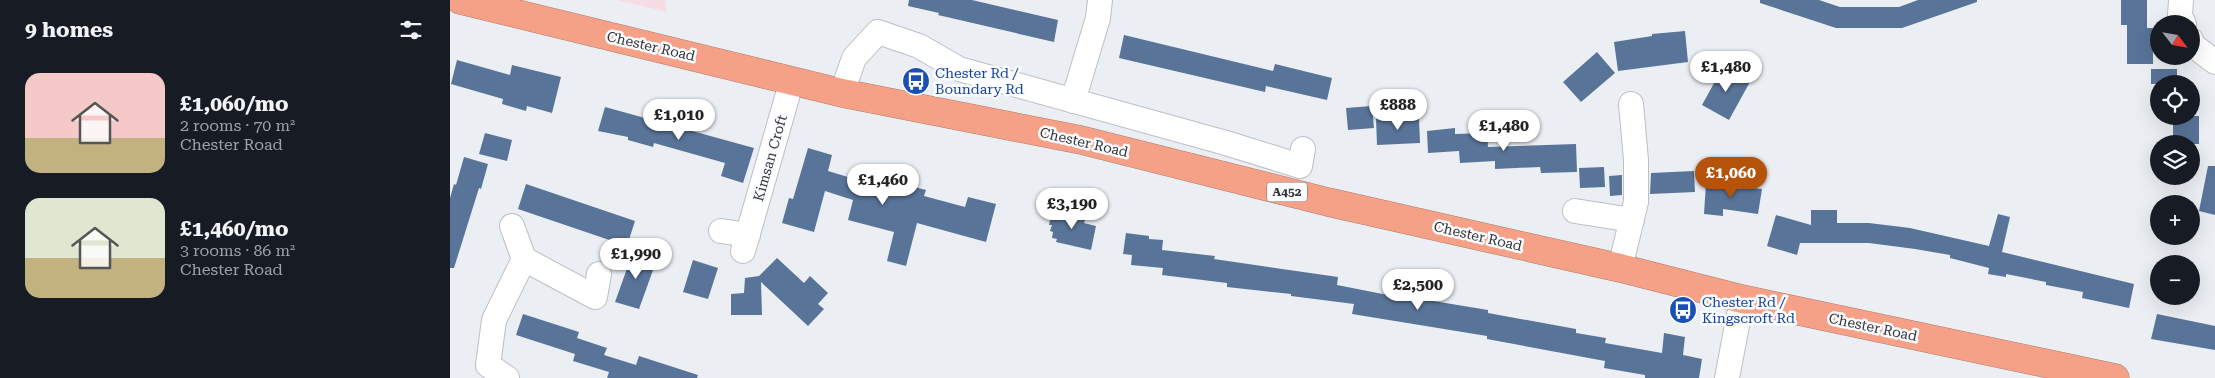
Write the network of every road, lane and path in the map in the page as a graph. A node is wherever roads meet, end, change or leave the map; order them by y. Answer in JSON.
{"nodes":[{"id":1,"x":460,"y":0,"type":"edge"},
{"id":2,"x":1100,"y":0,"type":"edge"},
{"id":3,"x":2181,"y":0,"type":"edge"},
{"id":4,"x":2180,"y":15,"type":"edge"},
{"id":5,"x":2200,"y":51,"type":"edge"},
{"id":6,"x":2215,"y":62,"type":"edge"},
{"id":7,"x":792,"y":80,"type":"junction"},
{"id":8,"x":842,"y":93,"type":"junction"},
{"id":9,"x":1072,"y":101,"type":"junction"},
{"id":10,"x":1632,"y":104,"type":"dead end"},
{"id":11,"x":1303,"y":149,"type":"dead end"},
{"id":12,"x":1575,"y":211,"type":"dead end"},
{"id":13,"x":1632,"y":220,"type":"junction"},
{"id":14,"x":512,"y":226,"type":"dead end"},
{"id":15,"x":721,"y":231,"type":"dead end"},
{"id":16,"x":524,"y":259,"type":"junction"},
{"id":17,"x":1620,"y":268,"type":"junction"},
{"id":18,"x":599,"y":274,"type":"dead end"},
{"id":19,"x":1742,"y":299,"type":"junction"},
{"id":20,"x":507,"y":378,"type":"edge"},
{"id":21,"x":1728,"y":378,"type":"edge"},
{"id":22,"x":2115,"y":378,"type":"edge"}],
"edges":[{"from":1,"to":7,"type":"highway","name":"Chester Road","number":"A452"},
{"from":2,"to":9,"type":"street"},
{"from":3,"to":4,"type":"street"},
{"from":5,"to":6,"type":"street"},
{"from":7,"to":8,"type":"highway","name":"Chester Road","number":"A452"},
{"from":7,"to":15,"type":"street","name":"Kimsan Croft"},
{"from":8,"to":9,"type":"street"},
{"from":8,"to":17,"type":"highway","name":"Chester Road","number":"A452"},
{"from":9,"to":11,"type":"street"},
{"from":10,"to":13,"type":"street"},
{"from":12,"to":13,"type":"street"},
{"from":13,"to":17,"type":"street"},
{"from":14,"to":16,"type":"street"},
{"from":16,"to":18,"type":"street"},
{"from":16,"to":20,"type":"street"},
{"from":17,"to":19,"type":"highway","name":"Chester Road","number":"A452"},
{"from":19,"to":21,"type":"street"},
{"from":19,"to":22,"type":"highway","name":"Chester Road","number":"A452"}]}
